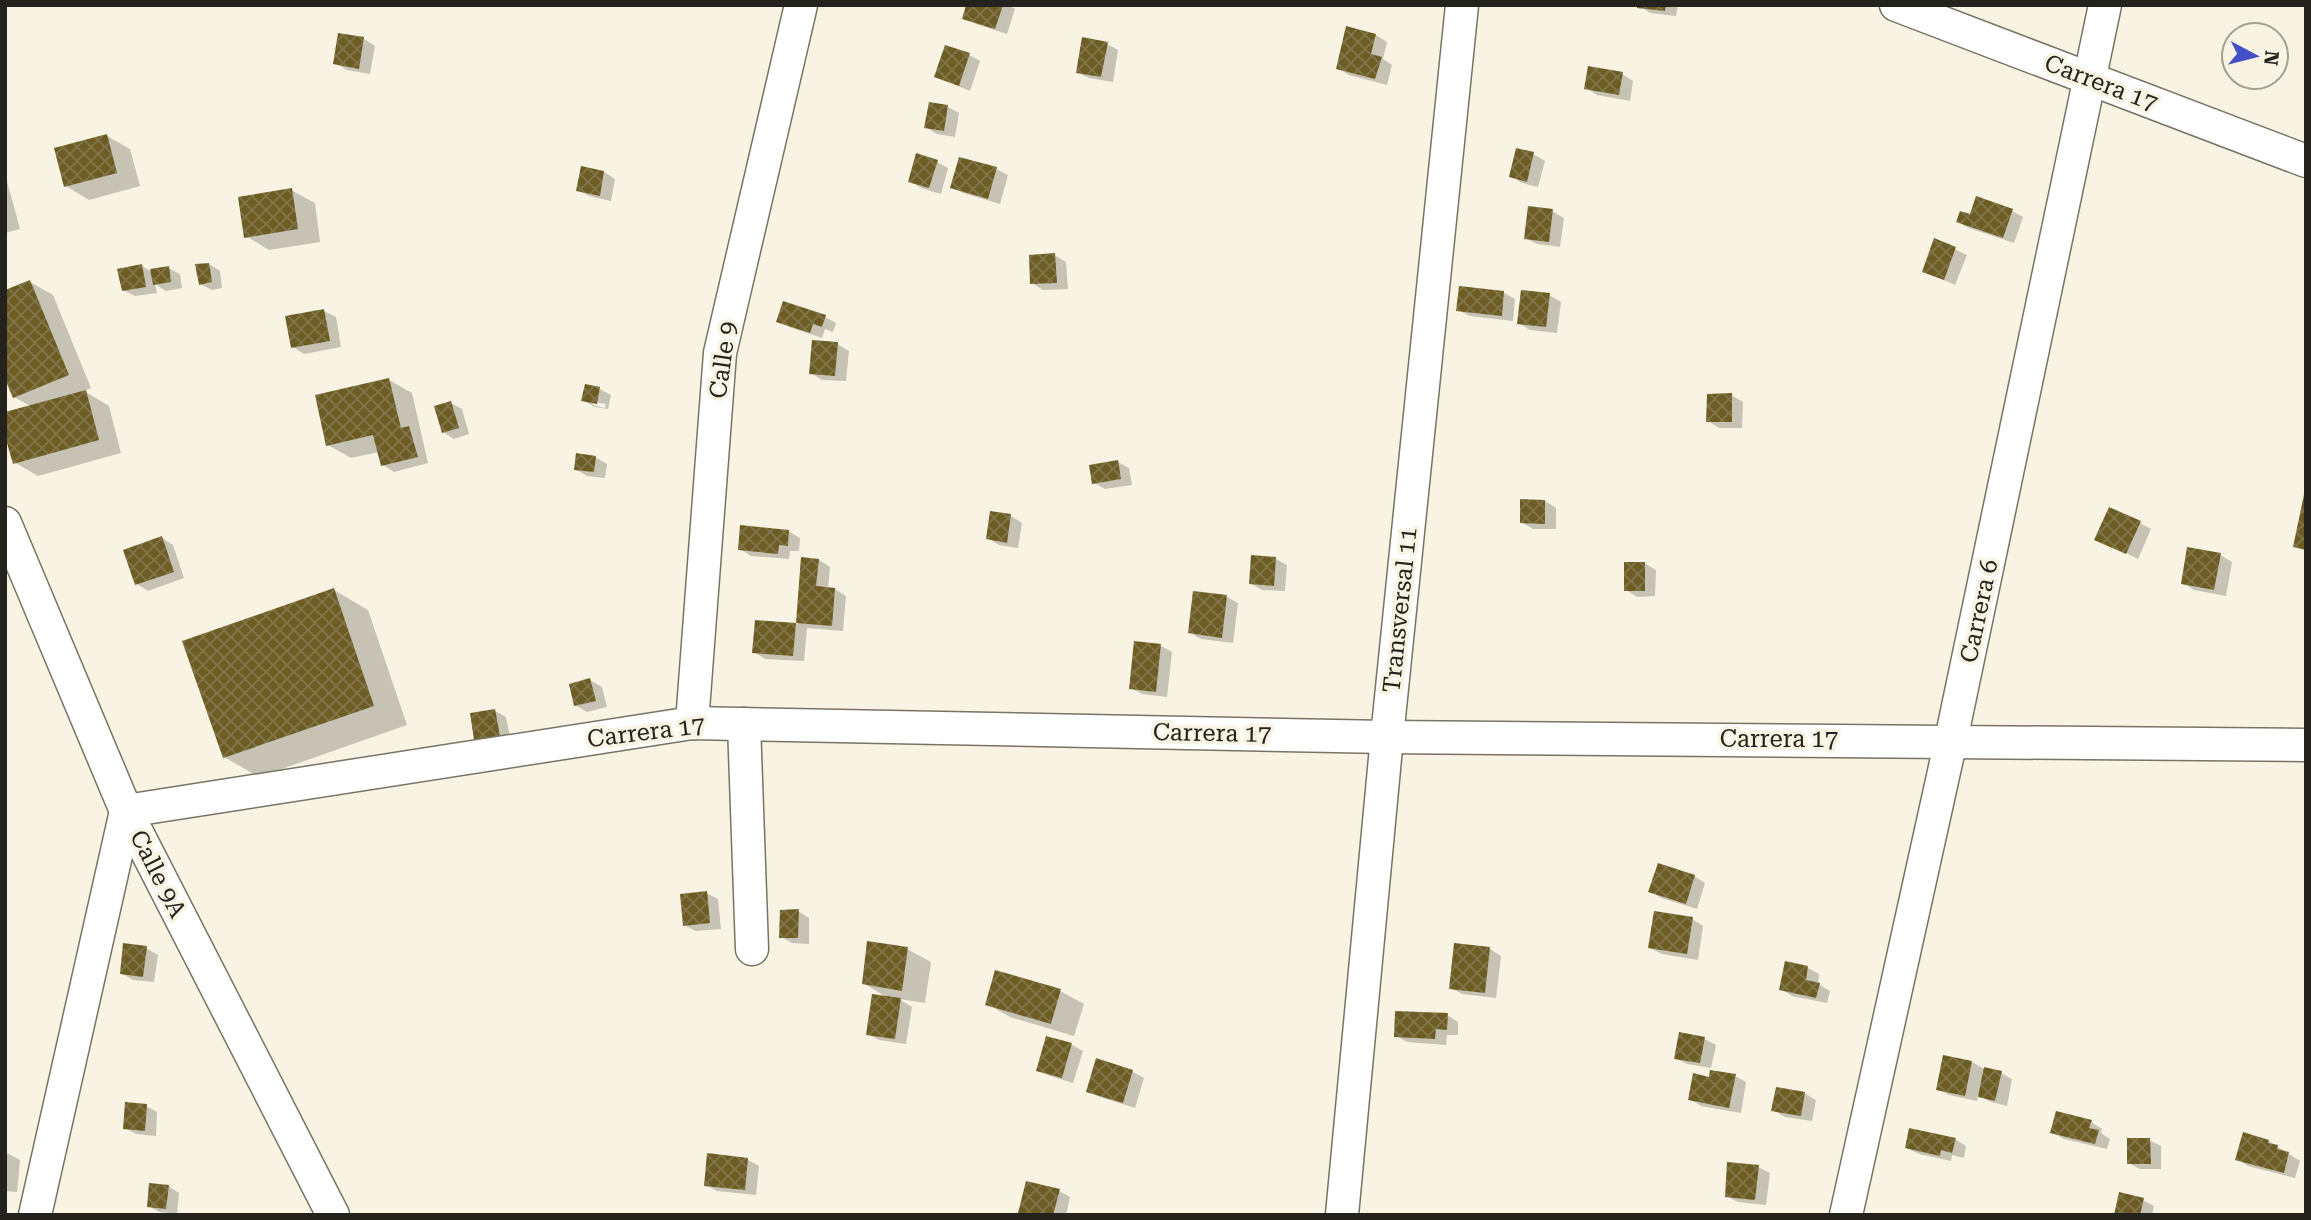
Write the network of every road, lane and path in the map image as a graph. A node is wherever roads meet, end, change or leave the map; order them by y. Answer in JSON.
{"nodes":[{"id":1,"x":801,"y":5,"type":"edge"},
{"id":2,"x":1462,"y":5,"type":"edge"},
{"id":3,"x":1896,"y":5,"type":"edge"},
{"id":4,"x":2105,"y":5,"type":"edge"},
{"id":5,"x":2090,"y":79,"type":"junction"},
{"id":6,"x":2306,"y":161,"type":"edge"},
{"id":7,"x":5,"y":523,"type":"edge"},
{"id":8,"x":692,"y":723,"type":"junction"},
{"id":9,"x":744,"y":724,"type":"junction"},
{"id":10,"x":1387,"y":737,"type":"junction"},
{"id":11,"x":1951,"y":740,"type":"junction"},
{"id":12,"x":2306,"y":745,"type":"edge"},
{"id":13,"x":126,"y":811,"type":"junction"},
{"id":14,"x":752,"y":949,"type":"dead end"},
{"id":15,"x":35,"y":1215,"type":"edge"},
{"id":16,"x":333,"y":1215,"type":"edge"},
{"id":17,"x":1342,"y":1215,"type":"edge"},
{"id":18,"x":1846,"y":1215,"type":"edge"}],
"edges":[{"from":1,"to":8,"type":"street","name":"Calle 9"},
{"from":2,"to":10,"type":"street","name":"Transversal 11"},
{"from":3,"to":5,"type":"street","name":"Carrera 17"},
{"from":4,"to":5,"type":"street","name":"Carrera 6"},
{"from":5,"to":6,"type":"street","name":"Carrera 17"},
{"from":5,"to":11,"type":"street","name":"Carrera 6"},
{"from":7,"to":13,"type":"street","name":"Calle 9A"},
{"from":8,"to":9,"type":"street","name":"Carrera 17"},
{"from":8,"to":13,"type":"street","name":"Carrera 17"},
{"from":9,"to":10,"type":"street","name":"Carrera 17"},
{"from":9,"to":14,"type":"street"},
{"from":10,"to":11,"type":"street","name":"Carrera 17"},
{"from":10,"to":17,"type":"street","name":"Transversal 11"},
{"from":11,"to":12,"type":"street","name":"Carrera 17"},
{"from":11,"to":18,"type":"street","name":"Carrera 6"},
{"from":13,"to":15,"type":"street"},
{"from":13,"to":16,"type":"street","name":"Calle 9A"}]}
